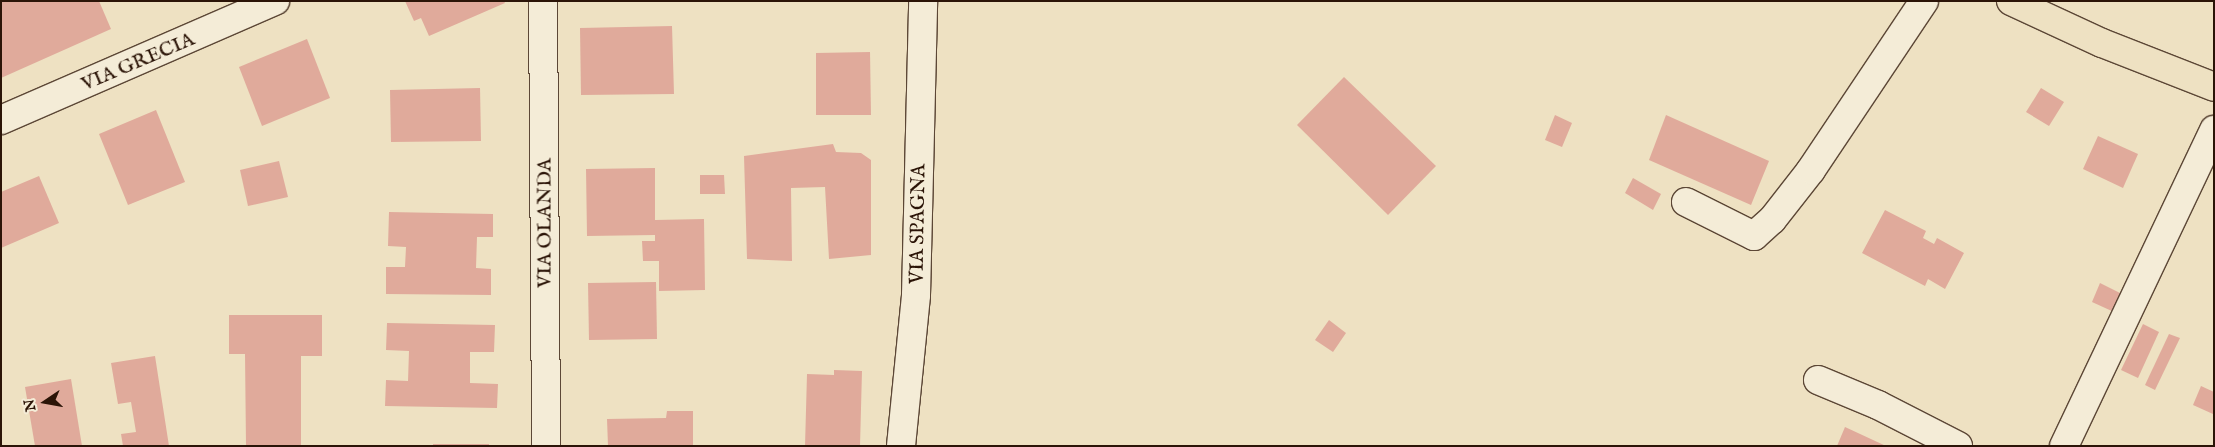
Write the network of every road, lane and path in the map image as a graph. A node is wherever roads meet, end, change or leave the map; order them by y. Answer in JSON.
{"nodes":[{"id":1,"x":275,"y":1,"type":"edge"},
{"id":2,"x":543,"y":1,"type":"edge"},
{"id":3,"x":923,"y":1,"type":"edge"},
{"id":4,"x":1924,"y":1,"type":"edge"},
{"id":5,"x":2011,"y":1,"type":"edge"},
{"id":6,"x":2214,"y":87,"type":"edge"},
{"id":7,"x":1,"y":120,"type":"edge"},
{"id":8,"x":2214,"y":130,"type":"edge"},
{"id":9,"x":1686,"y":202,"type":"dead end"},
{"id":10,"x":1818,"y":380,"type":"dead end"},
{"id":11,"x":546,"y":446,"type":"edge"},
{"id":12,"x":901,"y":446,"type":"edge"},
{"id":13,"x":1958,"y":446,"type":"edge"},
{"id":14,"x":2064,"y":446,"type":"edge"}],
"edges":[{"from":1,"to":7,"type":"street","name":"VIA GRECIA"},
{"from":2,"to":11,"type":"street","name":"VIA OLANDA"},
{"from":3,"to":12,"type":"street","name":"VIA SPAGNA"},
{"from":4,"to":9,"type":"street"},
{"from":5,"to":6,"type":"main road"},
{"from":8,"to":14,"type":"street"},
{"from":10,"to":13,"type":"street"}]}
